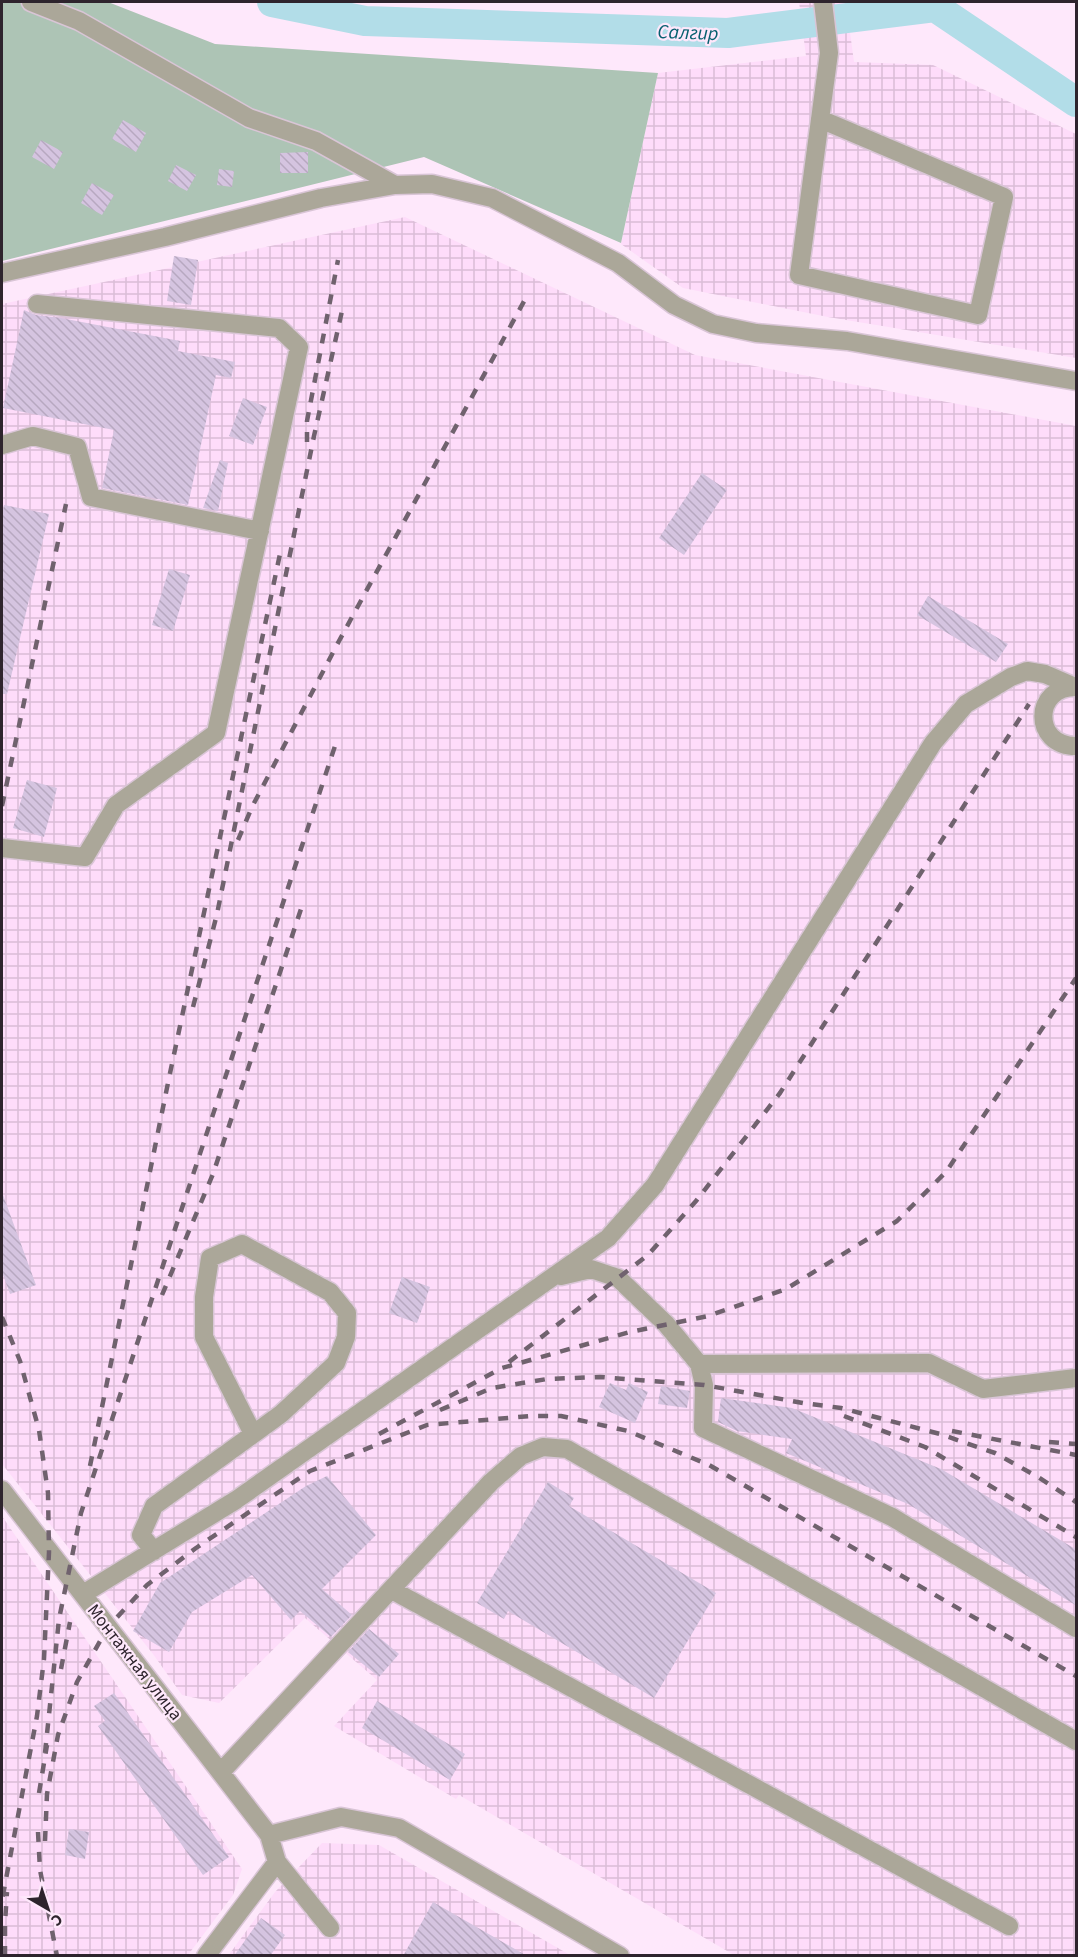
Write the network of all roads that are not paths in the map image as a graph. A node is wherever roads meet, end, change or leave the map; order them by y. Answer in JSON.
{"nodes":[{"id":1,"x":31,"y":2,"type":"edge"},
{"id":2,"x":823,"y":2,"type":"edge"},
{"id":3,"x":820,"y":119,"type":"junction"},
{"id":4,"x":395,"y":185,"type":"junction"},
{"id":5,"x":2,"y":273,"type":"edge"},
{"id":6,"x":37,"y":304,"type":"dead end"},
{"id":7,"x":1077,"y":381,"type":"edge"},
{"id":8,"x":2,"y":445,"type":"edge"},
{"id":9,"x":260,"y":531,"type":"junction"},
{"id":10,"x":1076,"y":687,"type":"edge"},
{"id":11,"x":1077,"y":746,"type":"edge"},
{"id":12,"x":2,"y":848,"type":"edge"},
{"id":13,"x":550,"y":1279,"type":"junction"},
{"id":14,"x":699,"y":1364,"type":"junction"},
{"id":15,"x":1077,"y":1378,"type":"edge"},
{"id":16,"x":253,"y":1434,"type":"junction"},
{"id":17,"x":2,"y":1490,"type":"edge"},
{"id":18,"x":154,"y":1551,"type":"junction"},
{"id":19,"x":392,"y":1590,"type":"junction"},
{"id":20,"x":83,"y":1594,"type":"junction"},
{"id":21,"x":1077,"y":1628,"type":"edge"},
{"id":22,"x":1077,"y":1741,"type":"edge"},
{"id":23,"x":220,"y":1772,"type":"junction"},
{"id":24,"x":269,"y":1835,"type":"junction"},
{"id":25,"x":277,"y":1862,"type":"junction"},
{"id":26,"x":1009,"y":1926,"type":"dead end"},
{"id":27,"x":330,"y":1928,"type":"dead end"},
{"id":28,"x":206,"y":1956,"type":"edge"},
{"id":29,"x":620,"y":1956,"type":"edge"}],
"edges":[{"from":1,"to":4,"type":"street"},
{"from":2,"to":3,"type":"street"},
{"from":3,"to":3,"type":"street"},
{"from":4,"to":5,"type":"street"},
{"from":4,"to":7,"type":"street"},
{"from":6,"to":9,"type":"street"},
{"from":8,"to":9,"type":"street"},
{"from":9,"to":12,"type":"street"},
{"from":10,"to":11,"type":"street"},
{"from":10,"to":13,"type":"street"},
{"from":13,"to":14,"type":"street"},
{"from":13,"to":18,"type":"street"},
{"from":14,"to":15,"type":"street"},
{"from":14,"to":21,"type":"street"},
{"from":16,"to":16,"type":"street"},
{"from":16,"to":18,"type":"street"},
{"from":17,"to":20,"type":"street","name":"Монтажная улица"},
{"from":18,"to":20,"type":"street"},
{"from":19,"to":22,"type":"street"},
{"from":19,"to":23,"type":"street"},
{"from":19,"to":26,"type":"street"},
{"from":20,"to":23,"type":"street","name":"Монтажная улица"},
{"from":23,"to":24,"type":"street","name":"Монтажная улица"},
{"from":24,"to":25,"type":"street","name":"Монтажная улица"},
{"from":24,"to":29,"type":"street"},
{"from":25,"to":27,"type":"street"},
{"from":25,"to":28,"type":"street"}]}
